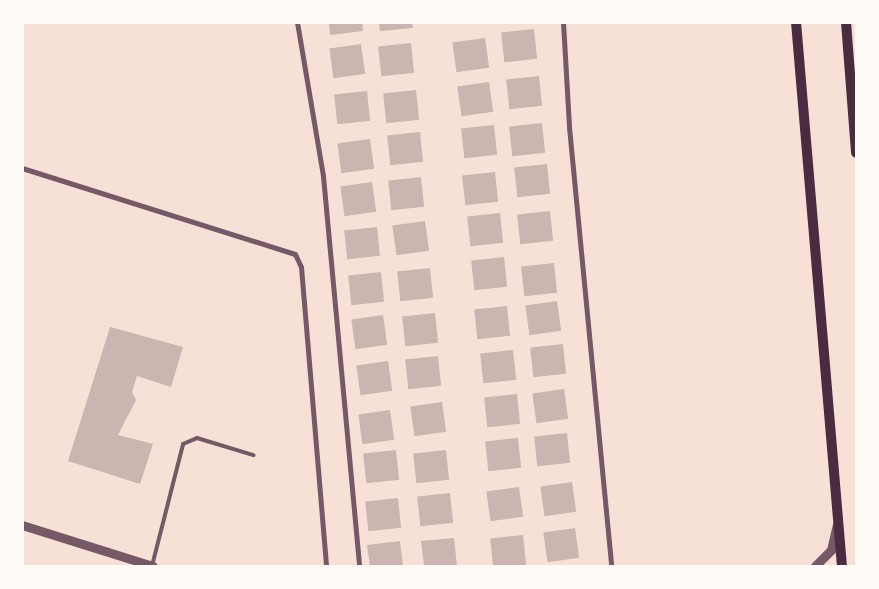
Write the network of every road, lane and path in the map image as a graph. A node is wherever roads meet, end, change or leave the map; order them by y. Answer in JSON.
{"nodes":[{"id":1,"x":297,"y":22,"type":"edge"},
{"id":2,"x":563,"y":22,"type":"edge"},
{"id":3,"x":796,"y":22,"type":"edge"},
{"id":4,"x":846,"y":22,"type":"edge"},
{"id":5,"x":856,"y":153,"type":"edge"},
{"id":6,"x":22,"y":168,"type":"edge"},
{"id":7,"x":253,"y":455,"type":"dead end"},
{"id":8,"x":838,"y":520,"type":"junction"},
{"id":9,"x":22,"y":526,"type":"edge"},
{"id":10,"x":153,"y":566,"type":"edge"},
{"id":11,"x":326,"y":566,"type":"edge"},
{"id":12,"x":359,"y":566,"type":"edge"},
{"id":13,"x":611,"y":566,"type":"edge"},
{"id":14,"x":815,"y":566,"type":"edge"},
{"id":15,"x":842,"y":566,"type":"edge"}],
"edges":[{"from":1,"to":12,"type":"street"},
{"from":2,"to":13,"type":"street"},
{"from":3,"to":8,"type":"main road"},
{"from":4,"to":5,"type":"main road"},
{"from":6,"to":11,"type":"street"},
{"from":7,"to":10,"type":"lane"},
{"from":8,"to":14,"type":"street"},
{"from":8,"to":15,"type":"main road"},
{"from":9,"to":10,"type":"street"}]}
